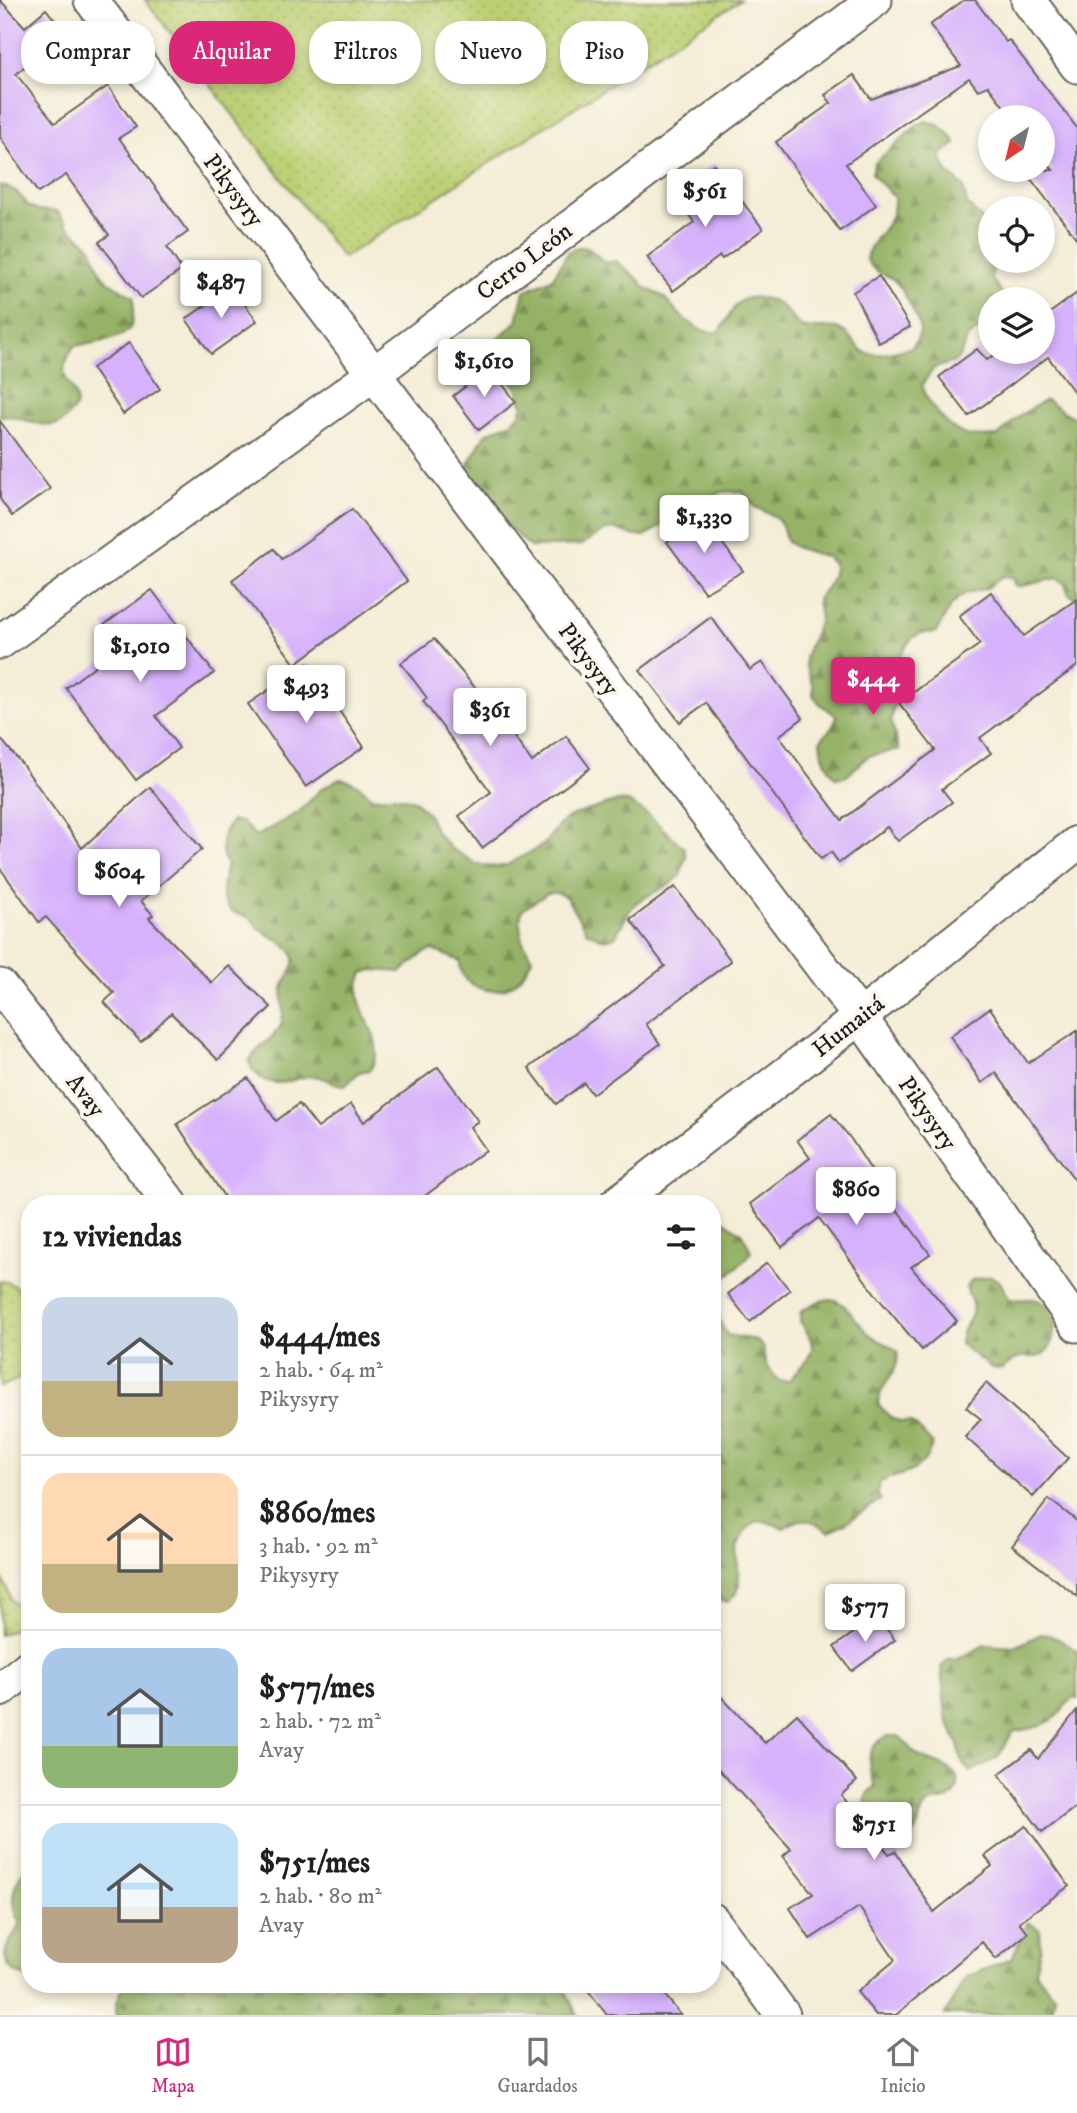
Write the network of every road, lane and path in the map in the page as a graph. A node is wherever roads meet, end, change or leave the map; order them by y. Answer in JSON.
{"nodes":[{"id":1,"x":91,"y":0,"type":"edge"},
{"id":2,"x":875,"y":0,"type":"edge"},
{"id":3,"x":1028,"y":0,"type":"edge"},
{"id":4,"x":1077,"y":66,"type":"edge"},
{"id":5,"x":372,"y":374,"type":"junction"},
{"id":6,"x":0,"y":642,"type":"edge"},
{"id":7,"x":1077,"y":843,"type":"edge"},
{"id":8,"x":0,"y":986,"type":"edge"},
{"id":9,"x":860,"y":1017,"type":"junction"},
{"id":10,"x":164,"y":1195,"type":"edge"},
{"id":11,"x":628,"y":1195,"type":"edge"},
{"id":12,"x":1077,"y":1325,"type":"edge"},
{"id":13,"x":21,"y":1673,"type":"edge"},
{"id":14,"x":0,"y":1690,"type":"edge"},
{"id":15,"x":721,"y":1932,"type":"edge"},
{"id":16,"x":783,"y":2015,"type":"edge"}],
"edges":[{"from":1,"to":5,"type":"street","name":"Pikysyry"},
{"from":2,"to":5,"type":"street","name":"Cerro León"},
{"from":3,"to":4,"type":"street"},
{"from":5,"to":6,"type":"street","name":"Cerro León"},
{"from":5,"to":9,"type":"street","name":"Pikysyry"},
{"from":7,"to":9,"type":"street","name":"Humaitá"},
{"from":8,"to":10,"type":"street","name":"Avay"},
{"from":9,"to":11,"type":"street","name":"Humaitá"},
{"from":9,"to":12,"type":"street","name":"Pikysyry"},
{"from":13,"to":14,"type":"street"},
{"from":15,"to":16,"type":"street"}]}
